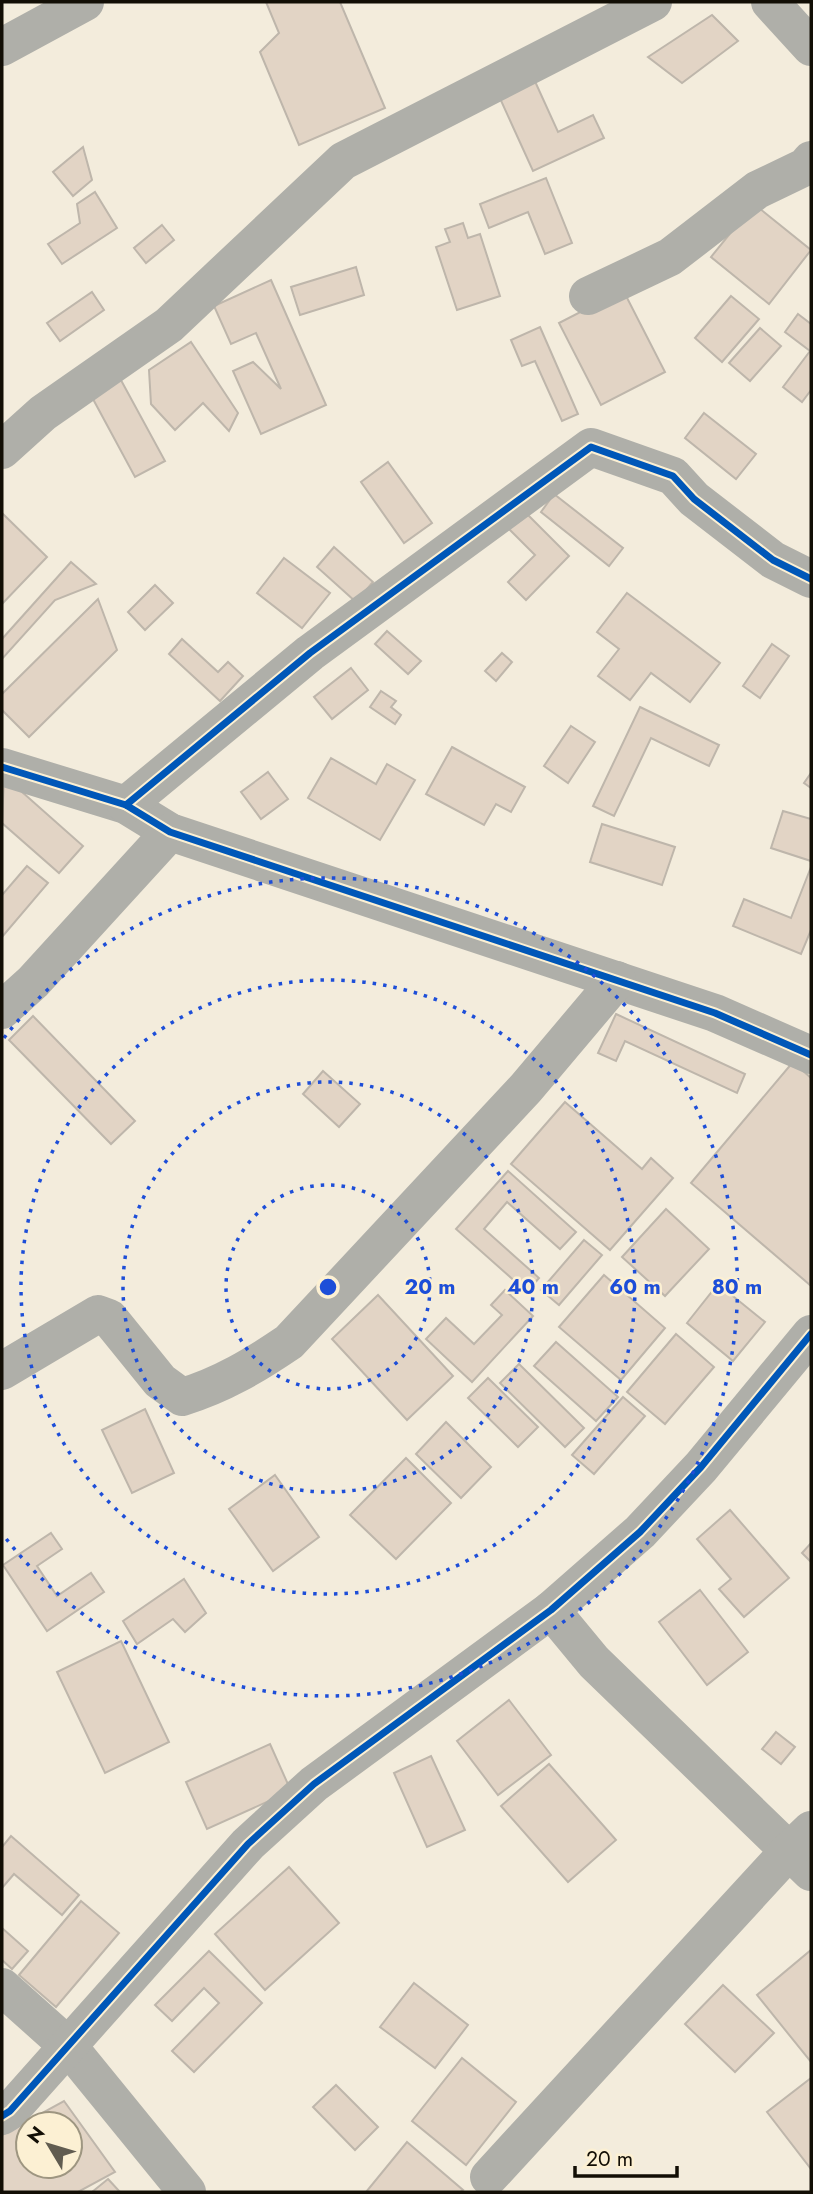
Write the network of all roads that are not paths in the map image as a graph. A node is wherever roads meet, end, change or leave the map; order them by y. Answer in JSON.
{"nodes":[{"id":1,"x":85,"y":2,"type":"edge"},
{"id":2,"x":653,"y":2,"type":"edge"},
{"id":3,"x":770,"y":2,"type":"edge"},
{"id":4,"x":2,"y":47,"type":"edge"},
{"id":5,"x":811,"y":47,"type":"edge"},
{"id":6,"x":811,"y":160,"type":"edge"},
{"id":7,"x":588,"y":296,"type":"dead end"},
{"id":8,"x":2,"y":450,"type":"edge"},
{"id":9,"x":811,"y":579,"type":"edge"},
{"id":10,"x":2,"y":767,"type":"edge"},
{"id":11,"x":126,"y":805,"type":"junction"},
{"id":12,"x":170,"y":832,"type":"junction"},
{"id":13,"x":617,"y":981,"type":"junction"},
{"id":14,"x":2,"y":1010,"type":"edge"},
{"id":15,"x":811,"y":1055,"type":"edge"},
{"id":16,"x":811,"y":1334,"type":"edge"},
{"id":17,"x":2,"y":1371,"type":"edge"},
{"id":18,"x":551,"y":1609,"type":"junction"},
{"id":19,"x":803,"y":1851,"type":"edge"},
{"id":20,"x":2,"y":1987,"type":"edge"},
{"id":21,"x":68,"y":2046,"type":"junction"},
{"id":22,"x":2,"y":2116,"type":"edge"},
{"id":23,"x":489,"y":2177,"type":"dead end"},
{"id":24,"x":187,"y":2192,"type":"edge"}],
"edges":[{"from":1,"to":4,"type":"street"},
{"from":2,"to":8,"type":"street"},
{"from":3,"to":5,"type":"street"},
{"from":6,"to":7,"type":"street"},
{"from":9,"to":11,"type":"street"},
{"from":10,"to":11,"type":"street"},
{"from":11,"to":12,"type":"street"},
{"from":12,"to":13,"type":"street"},
{"from":12,"to":14,"type":"street"},
{"from":13,"to":15,"type":"street"},
{"from":13,"to":17,"type":"street"},
{"from":16,"to":18,"type":"street"},
{"from":18,"to":19,"type":"street"},
{"from":18,"to":21,"type":"street"},
{"from":19,"to":23,"type":"street"},
{"from":20,"to":21,"type":"street"},
{"from":21,"to":22,"type":"street"},
{"from":21,"to":24,"type":"street"}]}
